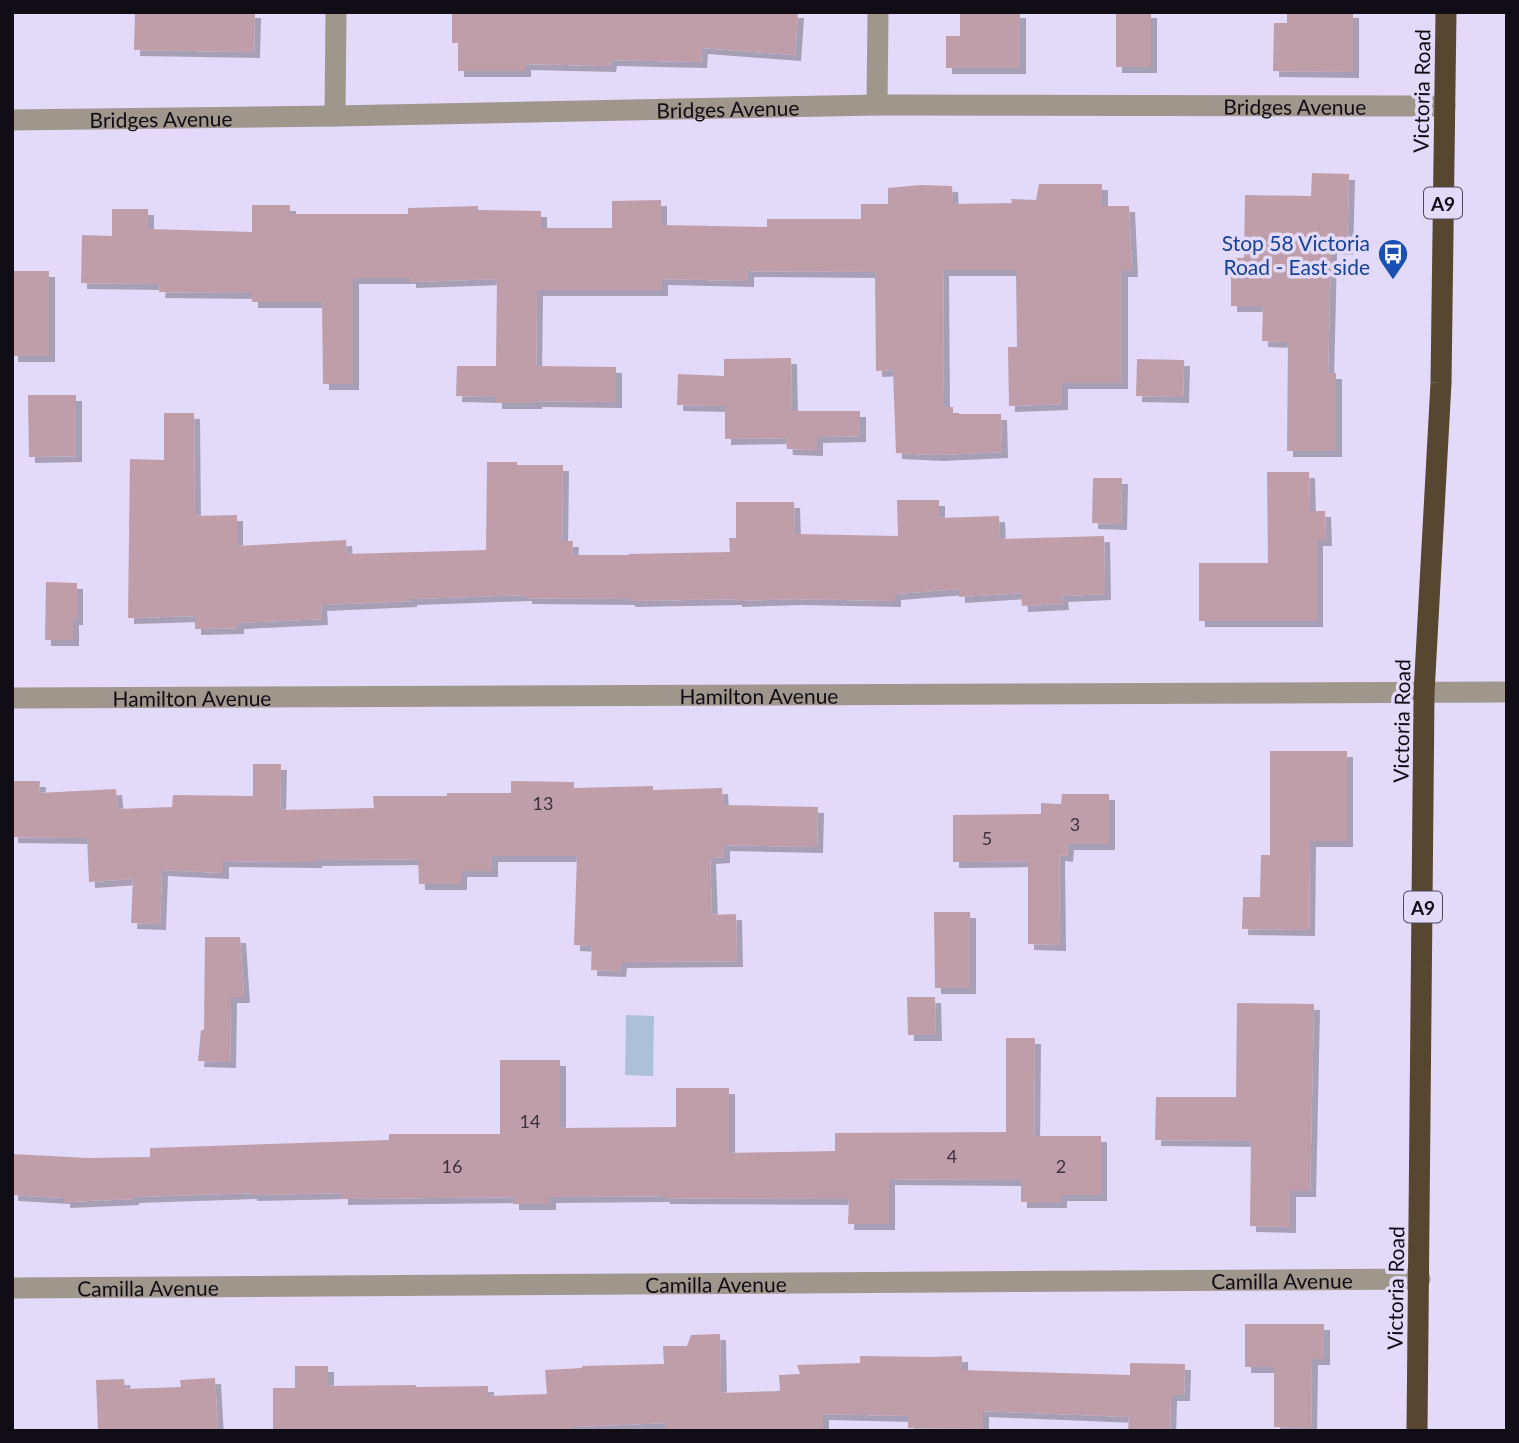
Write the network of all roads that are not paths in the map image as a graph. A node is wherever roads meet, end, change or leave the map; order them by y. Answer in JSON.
{"nodes":[{"id":1,"x":337,"y":12,"type":"edge"},
{"id":2,"x":878,"y":12,"type":"edge"},
{"id":3,"x":1447,"y":12,"type":"edge"},
{"id":4,"x":877,"y":105,"type":"junction"},
{"id":5,"x":1445,"y":106,"type":"junction"},
{"id":6,"x":335,"y":117,"type":"junction"},
{"id":7,"x":12,"y":120,"type":"edge"},
{"id":8,"x":1507,"y":692,"type":"edge"},
{"id":9,"x":1424,"y":693,"type":"junction"},
{"id":10,"x":12,"y":698,"type":"edge"},
{"id":11,"x":1420,"y":1279,"type":"junction"},
{"id":12,"x":12,"y":1288,"type":"edge"},
{"id":13,"x":1418,"y":1431,"type":"edge"}],
"edges":[{"from":1,"to":6,"type":"street"},
{"from":2,"to":4,"type":"street"},
{"from":3,"to":5,"type":"highway","name":"Victoria Road","number":"A9"},
{"from":4,"to":5,"type":"street","name":"Bridges Avenue"},
{"from":4,"to":6,"type":"street","name":"Bridges Avenue"},
{"from":5,"to":9,"type":"highway","name":"Victoria Road","number":"A9"},
{"from":6,"to":7,"type":"street","name":"Bridges Avenue"},
{"from":8,"to":9,"type":"street","name":"Hamilton Avenue"},
{"from":9,"to":10,"type":"street","name":"Hamilton Avenue"},
{"from":9,"to":11,"type":"highway","name":"Victoria Road","number":"A9"},
{"from":11,"to":12,"type":"street","name":"Camilla Avenue"},
{"from":11,"to":13,"type":"highway","name":"Victoria Road","number":"A9"}]}
